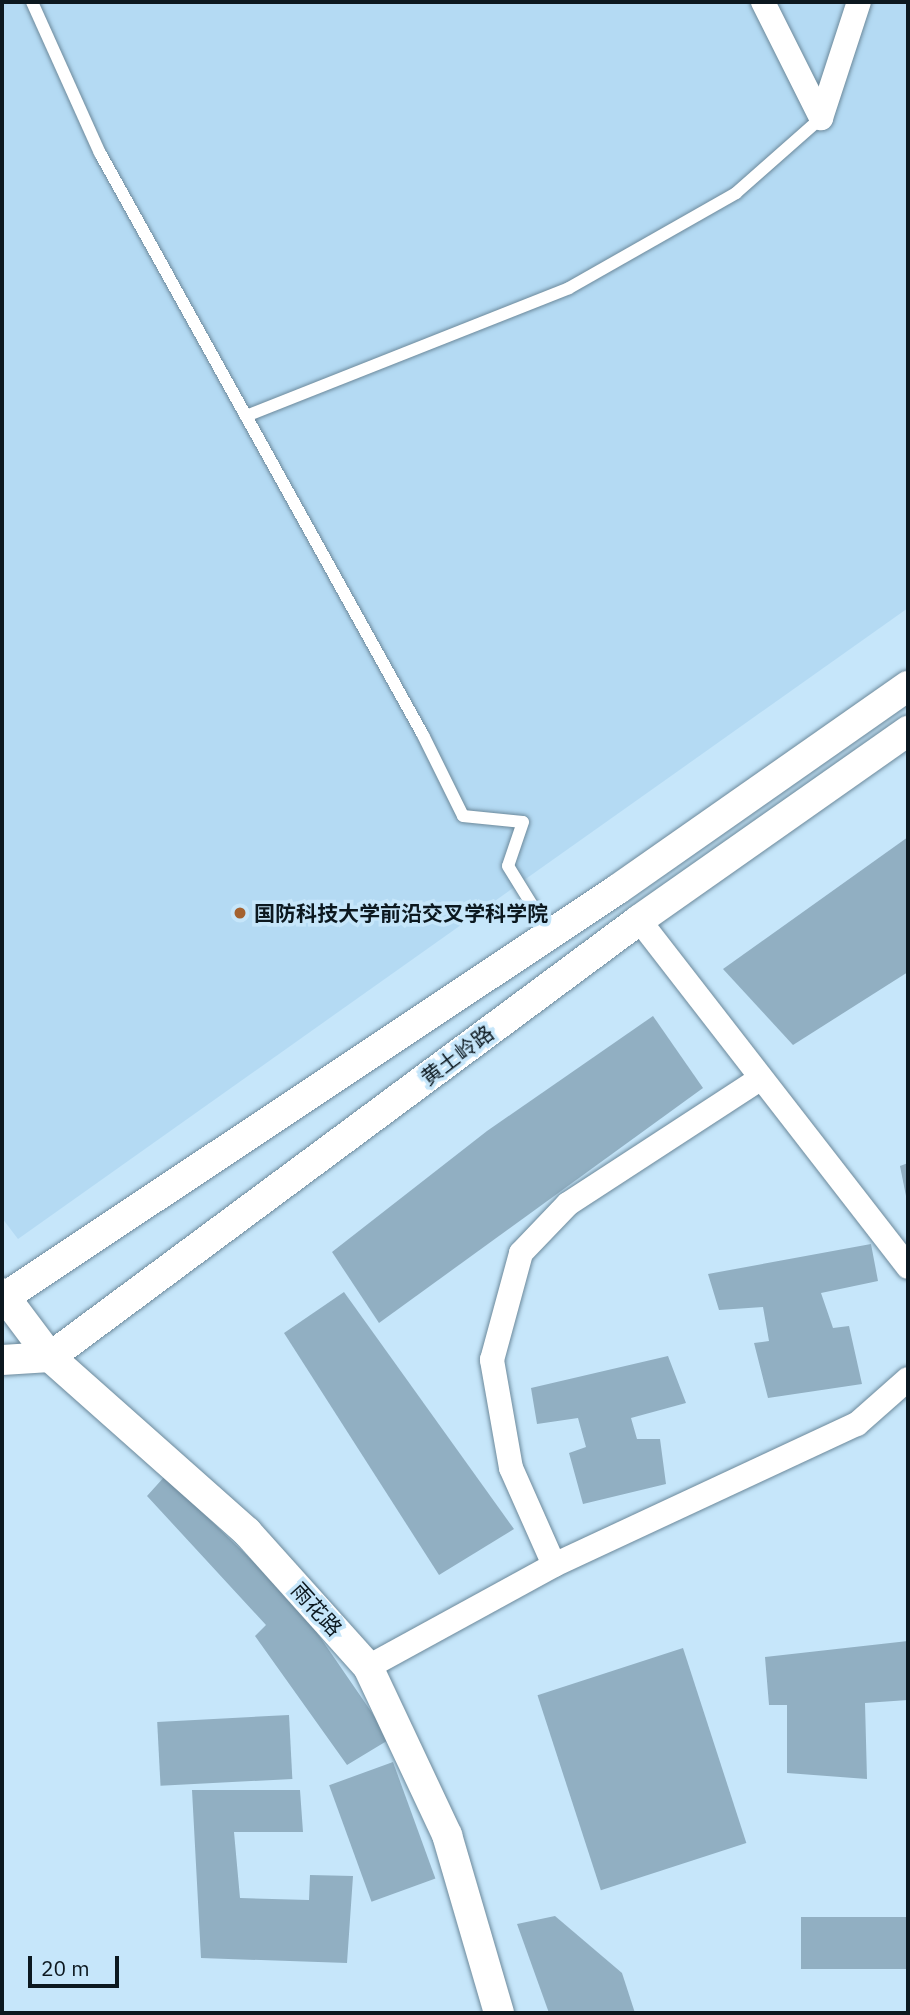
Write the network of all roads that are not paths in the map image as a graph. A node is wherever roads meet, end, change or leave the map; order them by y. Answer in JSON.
{"nodes":[{"id":1,"x":32,"y":2,"type":"edge"},
{"id":2,"x":763,"y":2,"type":"edge"},
{"id":3,"x":859,"y":2,"type":"edge"},
{"id":4,"x":821,"y":118,"type":"junction"},
{"id":5,"x":246,"y":416,"type":"junction"},
{"id":6,"x":908,"y":686,"type":"edge"},
{"id":7,"x":908,"y":731,"type":"edge"},
{"id":8,"x":639,"y":920,"type":"junction"},
{"id":9,"x":550,"y":934,"type":"junction"},
{"id":10,"x":760,"y":1079,"type":"junction"},
{"id":11,"x":908,"y":1267,"type":"edge"},
{"id":12,"x":4,"y":1296,"type":"edge"},
{"id":13,"x":50,"y":1357,"type":"junction"},
{"id":14,"x":2,"y":1360,"type":"edge"},
{"id":15,"x":908,"y":1379,"type":"edge"},
{"id":16,"x":554,"y":1565,"type":"junction"},
{"id":17,"x":368,"y":1667,"type":"junction"},
{"id":18,"x":499,"y":2013,"type":"edge"}],
"edges":[{"from":1,"to":5,"type":"lane"},
{"from":2,"to":4,"type":"street"},
{"from":3,"to":4,"type":"street"},
{"from":4,"to":5,"type":"lane"},
{"from":5,"to":9,"type":"lane"},
{"from":6,"to":9,"type":"street"},
{"from":7,"to":8,"type":"street","name":"黄土岭路"},
{"from":8,"to":10,"type":"street"},
{"from":8,"to":13,"type":"street","name":"黄土岭路"},
{"from":9,"to":12,"type":"street"},
{"from":10,"to":11,"type":"street"},
{"from":10,"to":16,"type":"street"},
{"from":12,"to":13,"type":"street","name":"雨花路"},
{"from":13,"to":14,"type":"street"},
{"from":13,"to":17,"type":"street","name":"雨花路"},
{"from":15,"to":16,"type":"street"},
{"from":16,"to":17,"type":"street"},
{"from":17,"to":18,"type":"street","name":"雨花路"}]}
